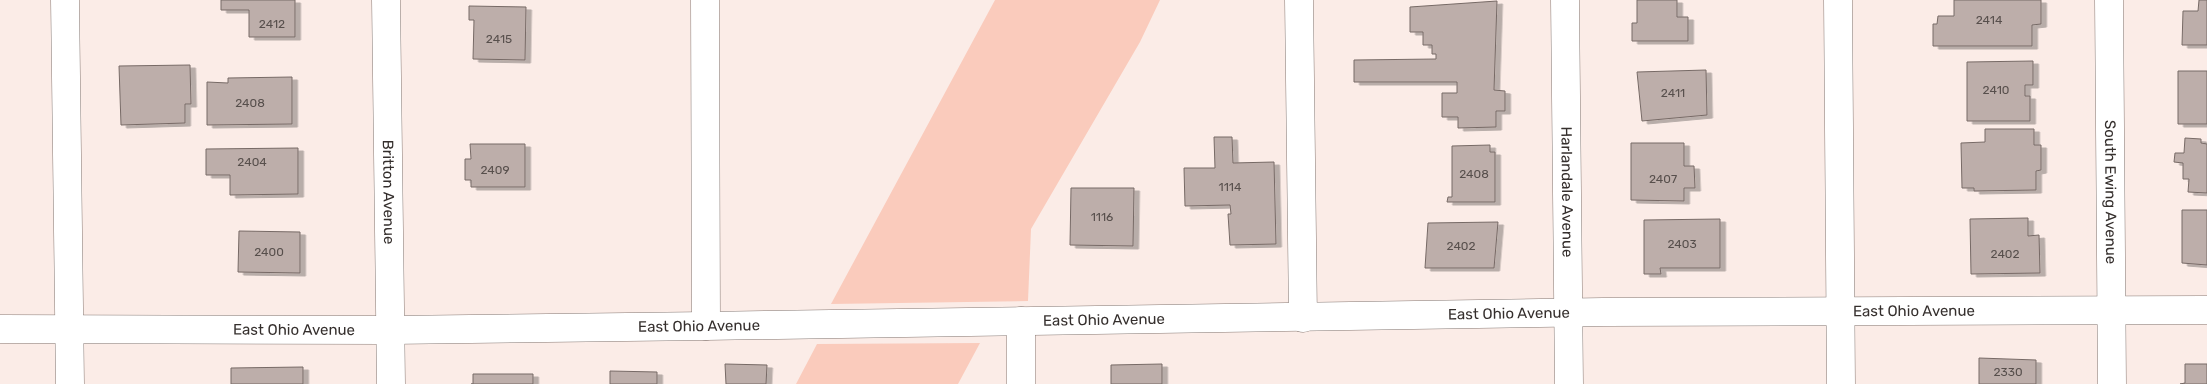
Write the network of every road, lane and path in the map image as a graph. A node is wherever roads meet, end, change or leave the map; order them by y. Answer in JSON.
{"nodes":[{"id":1,"x":66,"y":0,"type":"edge"},
{"id":2,"x":386,"y":0,"type":"edge"},
{"id":3,"x":705,"y":0,"type":"edge"},
{"id":4,"x":1299,"y":0,"type":"edge"},
{"id":5,"x":1565,"y":0,"type":"edge"},
{"id":6,"x":1838,"y":0,"type":"edge"},
{"id":7,"x":2109,"y":0,"type":"edge"},
{"id":8,"x":2112,"y":310,"type":"junction"},
{"id":9,"x":2207,"y":310,"type":"edge"},
{"id":10,"x":1568,"y":312,"type":"junction"},
{"id":11,"x":1840,"y":312,"type":"junction"},
{"id":12,"x":1303,"y":318,"type":"junction"},
{"id":13,"x":1021,"y":321,"type":"junction"},
{"id":14,"x":706,"y":326,"type":"junction"},
{"id":15,"x":0,"y":329,"type":"edge"},
{"id":16,"x":69,"y":329,"type":"junction"},
{"id":17,"x":391,"y":330,"type":"junction"},
{"id":18,"x":70,"y":384,"type":"edge"},
{"id":19,"x":391,"y":384,"type":"edge"},
{"id":20,"x":1021,"y":384,"type":"edge"},
{"id":21,"x":1569,"y":384,"type":"edge"},
{"id":22,"x":1841,"y":384,"type":"edge"},
{"id":23,"x":2112,"y":384,"type":"edge"}],
"edges":[{"from":1,"to":16,"type":"street"},
{"from":2,"to":17,"type":"street","name":"Britton Avenue"},
{"from":3,"to":14,"type":"street"},
{"from":4,"to":12,"type":"street"},
{"from":5,"to":10,"type":"street","name":"Harlandale Avenue"},
{"from":6,"to":11,"type":"street"},
{"from":7,"to":8,"type":"street","name":"South Ewing Avenue"},
{"from":8,"to":9,"type":"street","name":"East Ohio Avenue"},
{"from":8,"to":11,"type":"street","name":"East Ohio Avenue"},
{"from":8,"to":23,"type":"street","name":"South Ewing Avenue"},
{"from":10,"to":11,"type":"street","name":"East Ohio Avenue"},
{"from":10,"to":12,"type":"street","name":"East Ohio Avenue"},
{"from":10,"to":21,"type":"street","name":"Harlandale Avenue"},
{"from":11,"to":22,"type":"street"},
{"from":12,"to":13,"type":"street","name":"East Ohio Avenue"},
{"from":13,"to":14,"type":"street","name":"East Ohio Avenue"},
{"from":13,"to":20,"type":"street"},
{"from":14,"to":17,"type":"street","name":"East Ohio Avenue"},
{"from":15,"to":16,"type":"street","name":"East Ohio Avenue"},
{"from":16,"to":17,"type":"street","name":"East Ohio Avenue"},
{"from":16,"to":18,"type":"street"},
{"from":17,"to":19,"type":"street","name":"Britton Avenue"}]}
